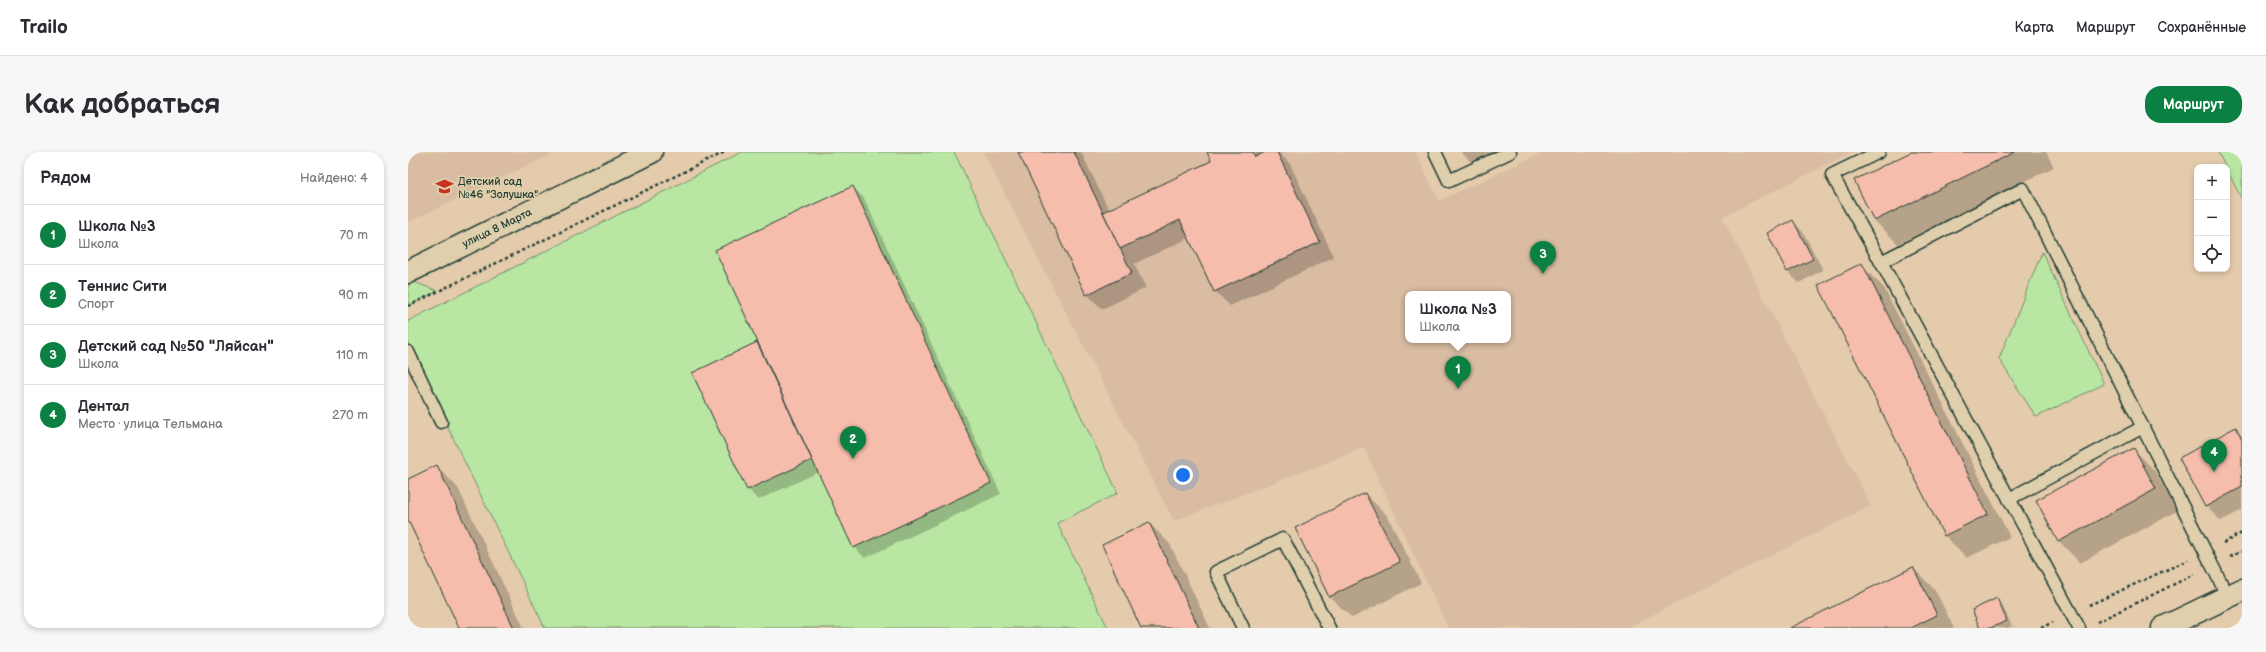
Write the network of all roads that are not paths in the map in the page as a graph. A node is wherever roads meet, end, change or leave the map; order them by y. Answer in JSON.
{"nodes":[{"id":1,"x":1435,"y":152,"type":"edge"},
{"id":2,"x":1510,"y":152,"type":"edge"},
{"id":3,"x":1879,"y":152,"type":"edge"},
{"id":4,"x":640,"y":154,"type":"edge"},
{"id":5,"x":1882,"y":262,"type":"junction"},
{"id":6,"x":408,"y":272,"type":"edge"},
{"id":7,"x":408,"y":352,"type":"edge"},
{"id":8,"x":441,"y":422,"type":"dead end"},
{"id":9,"x":2142,"y":428,"type":"junction"},
{"id":10,"x":2009,"y":498,"type":"junction"},
{"id":11,"x":2235,"y":594,"type":"edge"},
{"id":12,"x":1243,"y":628,"type":"edge"},
{"id":13,"x":1329,"y":628,"type":"edge"},
{"id":14,"x":2079,"y":628,"type":"edge"},
{"id":15,"x":2163,"y":628,"type":"edge"}],
"edges":[{"from":1,"to":2,"type":"lane"},
{"from":3,"to":5,"type":"lane"},
{"from":4,"to":6,"type":"street","name":"улица 8 Марта"},
{"from":5,"to":9,"type":"lane"},
{"from":5,"to":10,"type":"lane"},
{"from":7,"to":8,"type":"lane"},
{"from":9,"to":10,"type":"lane"},
{"from":9,"to":11,"type":"lane"},
{"from":10,"to":14,"type":"lane"},
{"from":11,"to":15,"type":"street"},
{"from":12,"to":13,"type":"lane"}]}
